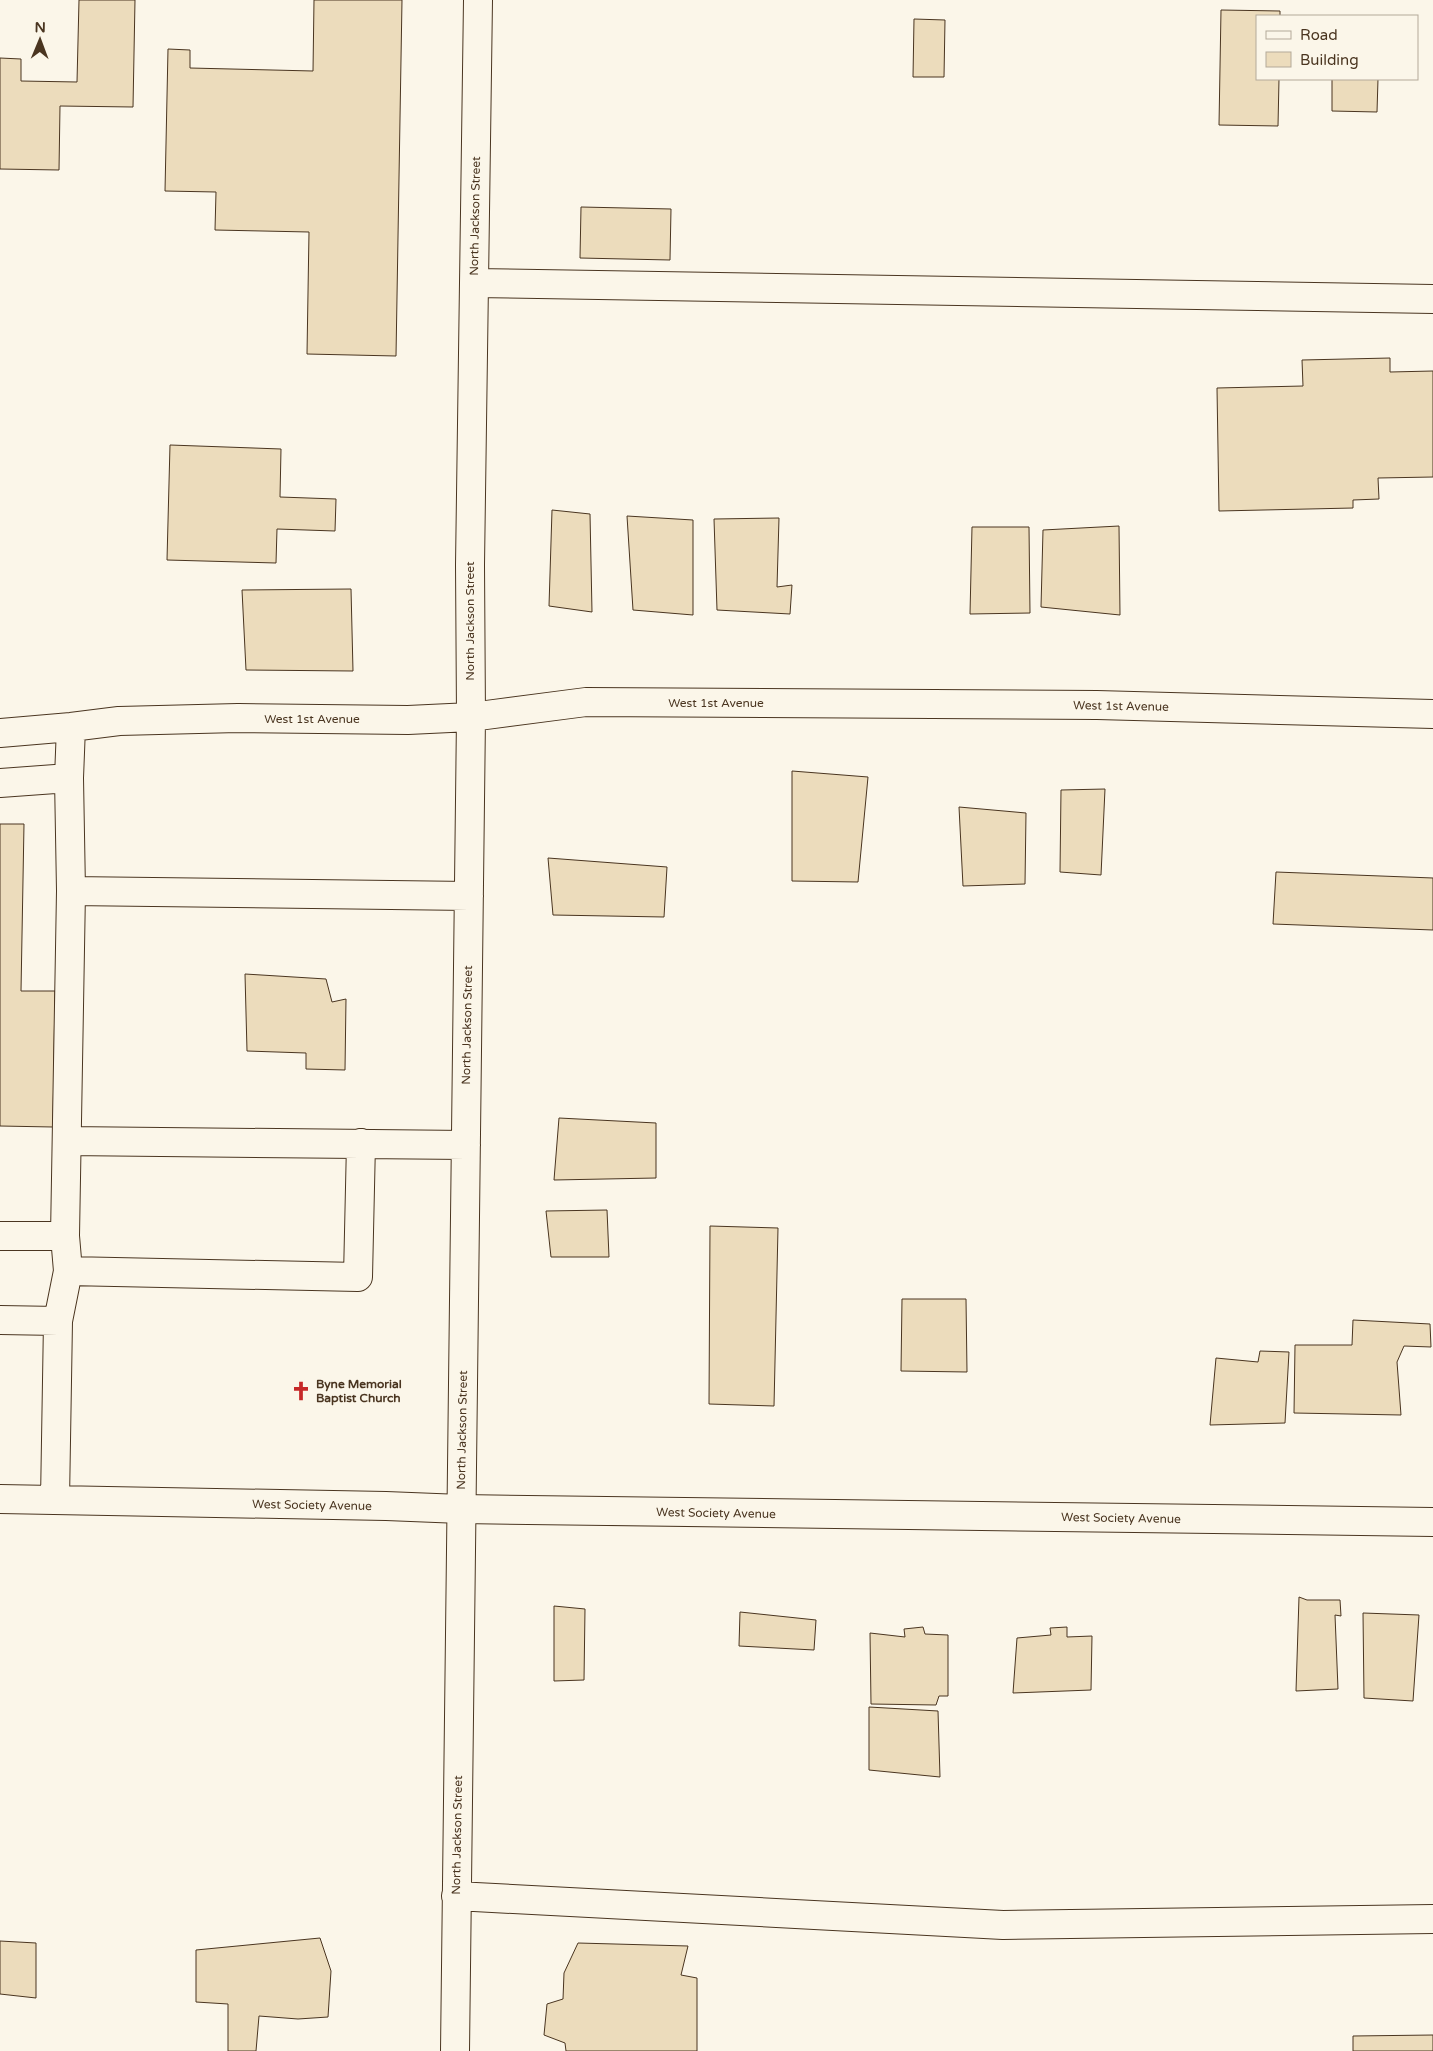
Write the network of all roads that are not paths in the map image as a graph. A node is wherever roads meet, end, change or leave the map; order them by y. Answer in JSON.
{"nodes":[{"id":1,"x":478,"y":0,"type":"edge"},
{"id":2,"x":474,"y":283,"type":"junction"},
{"id":3,"x":1433,"y":298,"type":"edge"},
{"id":4,"x":1433,"y":714,"type":"edge"},
{"id":5,"x":471,"y":717,"type":"junction"},
{"id":6,"x":71,"y":727,"type":"junction"},
{"id":7,"x":0,"y":733,"type":"edge"},
{"id":8,"x":69,"y":778,"type":"junction"},
{"id":9,"x":0,"y":783,"type":"edge"},
{"id":10,"x":71,"y":891,"type":"junction"},
{"id":11,"x":469,"y":896,"type":"junction"},
{"id":12,"x":67,"y":1141,"type":"junction"},
{"id":13,"x":362,"y":1144,"type":"junction"},
{"id":14,"x":466,"y":1145,"type":"junction"},
{"id":15,"x":0,"y":1236,"type":"edge"},
{"id":16,"x":65,"y":1236,"type":"junction"},
{"id":17,"x":68,"y":1271,"type":"junction"},
{"id":18,"x":0,"y":1320,"type":"edge"},
{"id":19,"x":58,"y":1321,"type":"junction"},
{"id":20,"x":0,"y":1499,"type":"edge"},
{"id":21,"x":56,"y":1500,"type":"junction"},
{"id":22,"x":461,"y":1509,"type":"junction"},
{"id":23,"x":1433,"y":1522,"type":"edge"},
{"id":24,"x":456,"y":1896,"type":"junction"},
{"id":25,"x":1433,"y":1919,"type":"edge"},
{"id":26,"x":455,"y":2051,"type":"edge"}],
"edges":[{"from":1,"to":2,"type":"street","name":"North Jackson Street"},
{"from":2,"to":3,"type":"street"},
{"from":2,"to":5,"type":"street","name":"North Jackson Street"},
{"from":4,"to":5,"type":"street","name":"West 1st Avenue"},
{"from":5,"to":6,"type":"street","name":"West 1st Avenue"},
{"from":5,"to":11,"type":"street","name":"North Jackson Street"},
{"from":6,"to":7,"type":"street","name":"West 1st Avenue"},
{"from":6,"to":8,"type":"street"},
{"from":8,"to":9,"type":"street"},
{"from":8,"to":10,"type":"street"},
{"from":10,"to":11,"type":"street"},
{"from":10,"to":12,"type":"street"},
{"from":11,"to":14,"type":"street","name":"North Jackson Street"},
{"from":12,"to":13,"type":"street"},
{"from":12,"to":16,"type":"street"},
{"from":13,"to":14,"type":"street"},
{"from":13,"to":17,"type":"street"},
{"from":14,"to":22,"type":"street","name":"North Jackson Street"},
{"from":15,"to":16,"type":"street"},
{"from":16,"to":17,"type":"street"},
{"from":17,"to":19,"type":"street"},
{"from":18,"to":19,"type":"street"},
{"from":19,"to":21,"type":"street"},
{"from":20,"to":21,"type":"street","name":"West Society Avenue"},
{"from":21,"to":22,"type":"street","name":"West Society Avenue"},
{"from":22,"to":23,"type":"street","name":"West Society Avenue"},
{"from":22,"to":24,"type":"street","name":"North Jackson Street"},
{"from":24,"to":25,"type":"street"},
{"from":24,"to":26,"type":"street","name":"North Jackson Street"}]}
